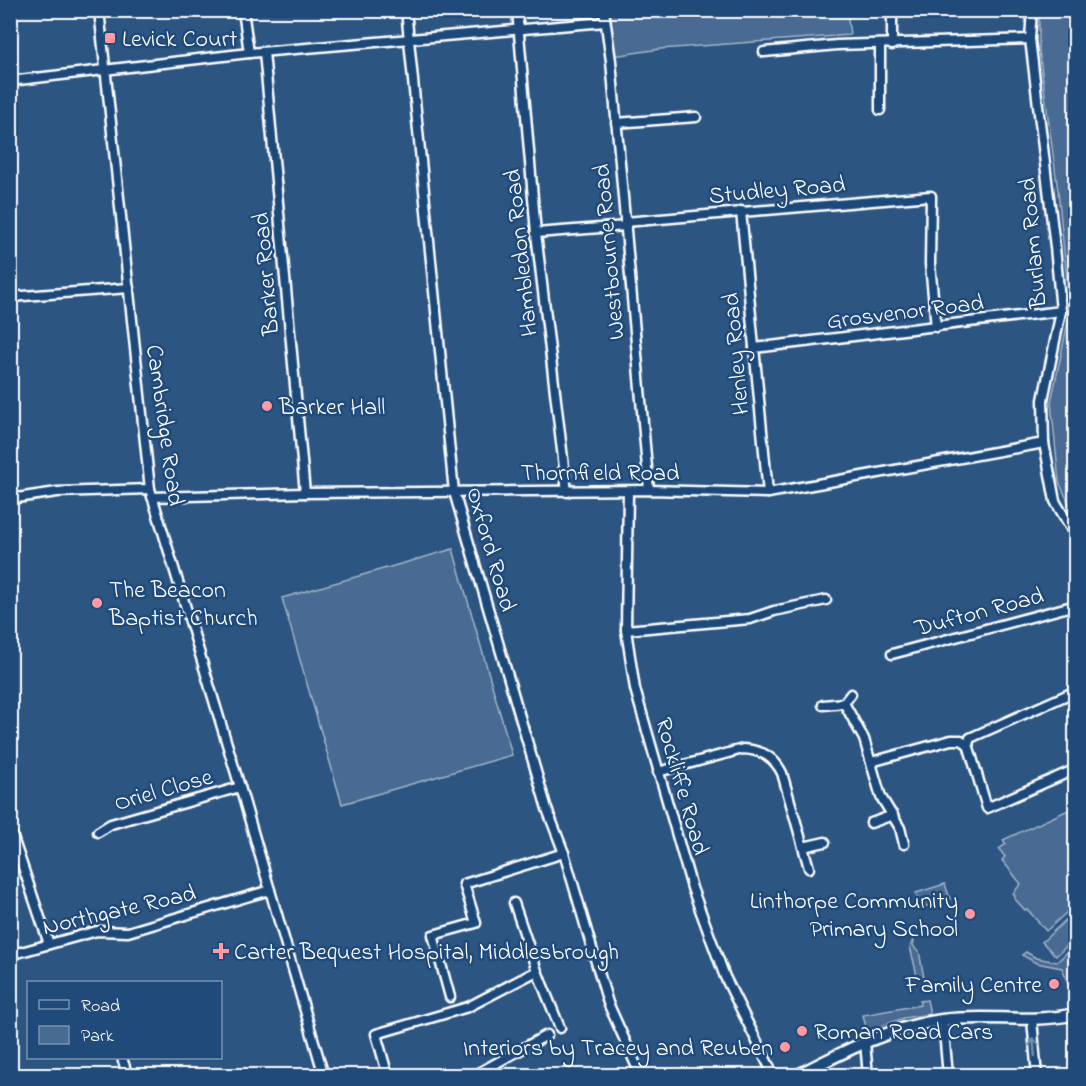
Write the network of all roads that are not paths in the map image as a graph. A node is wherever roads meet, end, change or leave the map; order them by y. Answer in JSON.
{"nodes":[{"id":1,"x":99,"y":10,"type":"edge"},
{"id":2,"x":243,"y":10,"type":"edge"},
{"id":3,"x":406,"y":10,"type":"edge"},
{"id":4,"x":517,"y":10,"type":"edge"},
{"id":5,"x":604,"y":10,"type":"edge"},
{"id":6,"x":892,"y":10,"type":"edge"},
{"id":7,"x":1032,"y":10,"type":"edge"},
{"id":8,"x":605,"y":22,"type":"junction"},
{"id":9,"x":519,"y":30,"type":"junction"},
{"id":10,"x":1030,"y":39,"type":"junction"},
{"id":11,"x":408,"y":40,"type":"junction"},
{"id":12,"x":880,"y":45,"type":"junction"},
{"id":13,"x":892,"y":45,"type":"junction"},
{"id":14,"x":264,"y":52,"type":"junction"},
{"id":15,"x":764,"y":52,"type":"dead end"},
{"id":16,"x":249,"y":53,"type":"junction"},
{"id":17,"x":105,"y":70,"type":"junction"},
{"id":18,"x":10,"y":81,"type":"edge"},
{"id":19,"x":880,"y":110,"type":"dead end"},
{"id":20,"x":696,"y":117,"type":"dead end"},
{"id":21,"x":616,"y":123,"type":"junction"},
{"id":22,"x":741,"y":211,"type":"junction"},
{"id":23,"x":625,"y":224,"type":"junction"},
{"id":24,"x":536,"y":233,"type":"junction"},
{"id":25,"x":129,"y":288,"type":"junction"},
{"id":26,"x":10,"y":297,"type":"edge"},
{"id":27,"x":1060,"y":311,"type":"junction"},
{"id":28,"x":936,"y":327,"type":"junction"},
{"id":29,"x":754,"y":348,"type":"junction"},
{"id":30,"x":1044,"y":443,"type":"junction"},
{"id":31,"x":649,"y":490,"type":"junction"},
{"id":32,"x":628,"y":491,"type":"junction"},
{"id":33,"x":454,"y":492,"type":"junction"},
{"id":34,"x":567,"y":492,"type":"junction"},
{"id":35,"x":151,"y":493,"type":"junction"},
{"id":36,"x":305,"y":493,"type":"junction"},
{"id":37,"x":768,"y":493,"type":"junction"},
{"id":38,"x":10,"y":500,"type":"edge"},
{"id":39,"x":1076,"y":537,"type":"edge"},
{"id":40,"x":826,"y":600,"type":"dead end"},
{"id":41,"x":1076,"y":605,"type":"edge"},
{"id":42,"x":626,"y":630,"type":"junction"},
{"id":43,"x":892,"y":654,"type":"dead end"},
{"id":44,"x":1076,"y":691,"type":"edge"},
{"id":45,"x":851,"y":694,"type":"dead end"},
{"id":46,"x":844,"y":704,"type":"junction"},
{"id":47,"x":823,"y":705,"type":"dead end"},
{"id":48,"x":968,"y":744,"type":"junction"},
{"id":49,"x":871,"y":762,"type":"junction"},
{"id":50,"x":1076,"y":769,"type":"edge"},
{"id":51,"x":657,"y":772,"type":"junction"},
{"id":52,"x":240,"y":787,"type":"junction"},
{"id":53,"x":893,"y":816,"type":"junction"},
{"id":54,"x":871,"y":823,"type":"dead end"},
{"id":55,"x":10,"y":829,"type":"edge"},
{"id":56,"x":98,"y":832,"type":"dead end"},
{"id":57,"x":825,"y":842,"type":"dead end"},
{"id":58,"x":904,"y":844,"type":"dead end"},
{"id":59,"x":803,"y":847,"type":"junction"},
{"id":60,"x":564,"y":853,"type":"junction"},
{"id":61,"x":809,"y":868,"type":"dead end"},
{"id":62,"x":270,"y":890,"type":"junction"},
{"id":63,"x":514,"y":903,"type":"dead end"},
{"id":64,"x":49,"y":944,"type":"junction"},
{"id":65,"x":10,"y":955,"type":"edge"},
{"id":66,"x":537,"y":971,"type":"junction"},
{"id":67,"x":450,"y":997,"type":"dead end"},
{"id":68,"x":1076,"y":1014,"type":"edge"},
{"id":69,"x":1032,"y":1019,"type":"junction"},
{"id":70,"x":943,"y":1020,"type":"junction"},
{"id":71,"x":560,"y":1028,"type":"dead end"},
{"id":72,"x":547,"y":1035,"type":"dead end"},
{"id":73,"x":865,"y":1042,"type":"junction"},
{"id":74,"x":122,"y":1059,"type":"edge"},
{"id":75,"x":128,"y":1076,"type":"edge"},
{"id":76,"x":324,"y":1076,"type":"edge"},
{"id":77,"x":388,"y":1076,"type":"edge"},
{"id":78,"x":473,"y":1076,"type":"edge"},
{"id":79,"x":641,"y":1076,"type":"edge"},
{"id":80,"x":774,"y":1076,"type":"edge"},
{"id":81,"x":796,"y":1076,"type":"edge"},
{"id":82,"x":868,"y":1076,"type":"edge"},
{"id":83,"x":948,"y":1076,"type":"edge"},
{"id":84,"x":1037,"y":1076,"type":"edge"}],
"edges":[{"from":1,"to":17,"type":"street","name":"Cambridge Road"},
{"from":2,"to":16,"type":"street"},
{"from":3,"to":11,"type":"street","name":"Oxford Road"},
{"from":4,"to":9,"type":"street","name":"Hambledon Road"},
{"from":5,"to":8,"type":"street","name":"Westbourne Road"},
{"from":6,"to":13,"type":"street"},
{"from":7,"to":10,"type":"street","name":"Burlam Road"},
{"from":8,"to":9,"type":"street"},
{"from":8,"to":21,"type":"street","name":"Westbourne Road"},
{"from":9,"to":11,"type":"street"},
{"from":9,"to":24,"type":"street","name":"Hambledon Road"},
{"from":10,"to":13,"type":"street"},
{"from":10,"to":27,"type":"street","name":"Burlam Road"},
{"from":11,"to":14,"type":"street"},
{"from":11,"to":33,"type":"street","name":"Oxford Road"},
{"from":12,"to":13,"type":"street"},
{"from":12,"to":15,"type":"street"},
{"from":12,"to":19,"type":"street"},
{"from":14,"to":16,"type":"street"},
{"from":14,"to":36,"type":"street","name":"Barker Road"},
{"from":16,"to":17,"type":"street"},
{"from":17,"to":18,"type":"street"},
{"from":17,"to":25,"type":"street","name":"Cambridge Road"},
{"from":20,"to":21,"type":"street"},
{"from":21,"to":23,"type":"street","name":"Westbourne Road"},
{"from":22,"to":23,"type":"street","name":"Studley Road"},
{"from":22,"to":28,"type":"street","name":"Studley Road"},
{"from":22,"to":29,"type":"street","name":"Henley Road"},
{"from":23,"to":24,"type":"street","name":"Studley Road"},
{"from":23,"to":31,"type":"street","name":"Westbourne Road"},
{"from":24,"to":34,"type":"street","name":"Hambledon Road"},
{"from":25,"to":26,"type":"street"},
{"from":25,"to":35,"type":"street","name":"Cambridge Road"},
{"from":27,"to":28,"type":"street","name":"Grosvenor Road"},
{"from":27,"to":30,"type":"street","name":"Burlam Road"},
{"from":28,"to":29,"type":"street","name":"Grosvenor Road"},
{"from":29,"to":37,"type":"street","name":"Henley Road"},
{"from":30,"to":37,"type":"street","name":"Thornfield Road"},
{"from":30,"to":39,"type":"street","name":"Burlam Road"},
{"from":31,"to":32,"type":"street","name":"Thornfield Road"},
{"from":31,"to":37,"type":"street","name":"Thornfield Road"},
{"from":32,"to":34,"type":"street","name":"Thornfield Road"},
{"from":32,"to":42,"type":"street","name":"Rockliffe Road"},
{"from":33,"to":34,"type":"street","name":"Thornfield Road"},
{"from":33,"to":36,"type":"street","name":"Thornfield Road"},
{"from":33,"to":60,"type":"street","name":"Oxford Road"},
{"from":35,"to":36,"type":"street","name":"Thornfield Road"},
{"from":35,"to":38,"type":"street","name":"Thornfield Road"},
{"from":35,"to":52,"type":"street","name":"Cambridge Road"},
{"from":40,"to":42,"type":"street"},
{"from":41,"to":43,"type":"street","name":"Dufton Road"},
{"from":42,"to":51,"type":"street","name":"Rockliffe Road"},
{"from":44,"to":48,"type":"street"},
{"from":45,"to":46,"type":"street"},
{"from":46,"to":47,"type":"street"},
{"from":46,"to":49,"type":"street"},
{"from":48,"to":49,"type":"street"},
{"from":48,"to":50,"type":"street"},
{"from":49,"to":53,"type":"street"},
{"from":51,"to":59,"type":"street"},
{"from":51,"to":80,"type":"street","name":"Rockliffe Road"},
{"from":52,"to":56,"type":"street","name":"Oriel Close"},
{"from":52,"to":62,"type":"street","name":"Cambridge Road"},
{"from":53,"to":54,"type":"street"},
{"from":53,"to":58,"type":"street"},
{"from":55,"to":64,"type":"street"},
{"from":57,"to":59,"type":"street"},
{"from":59,"to":61,"type":"street"},
{"from":60,"to":67,"type":"street"},
{"from":60,"to":79,"type":"street","name":"Oxford Road"},
{"from":62,"to":64,"type":"street","name":"Northgate Road"},
{"from":62,"to":76,"type":"street","name":"Cambridge Road"},
{"from":63,"to":66,"type":"street"},
{"from":64,"to":65,"type":"street","name":"Northgate Road"},
{"from":66,"to":71,"type":"street"},
{"from":66,"to":77,"type":"street"},
{"from":68,"to":69,"type":"street"},
{"from":69,"to":70,"type":"street"},
{"from":84,"to":69,"type":"street","one_way":true},
{"from":70,"to":73,"type":"street"},
{"from":70,"to":83,"type":"street"},
{"from":72,"to":78,"type":"street"},
{"from":73,"to":81,"type":"street"},
{"from":73,"to":82,"type":"street"},
{"from":74,"to":75,"type":"street"}]}
